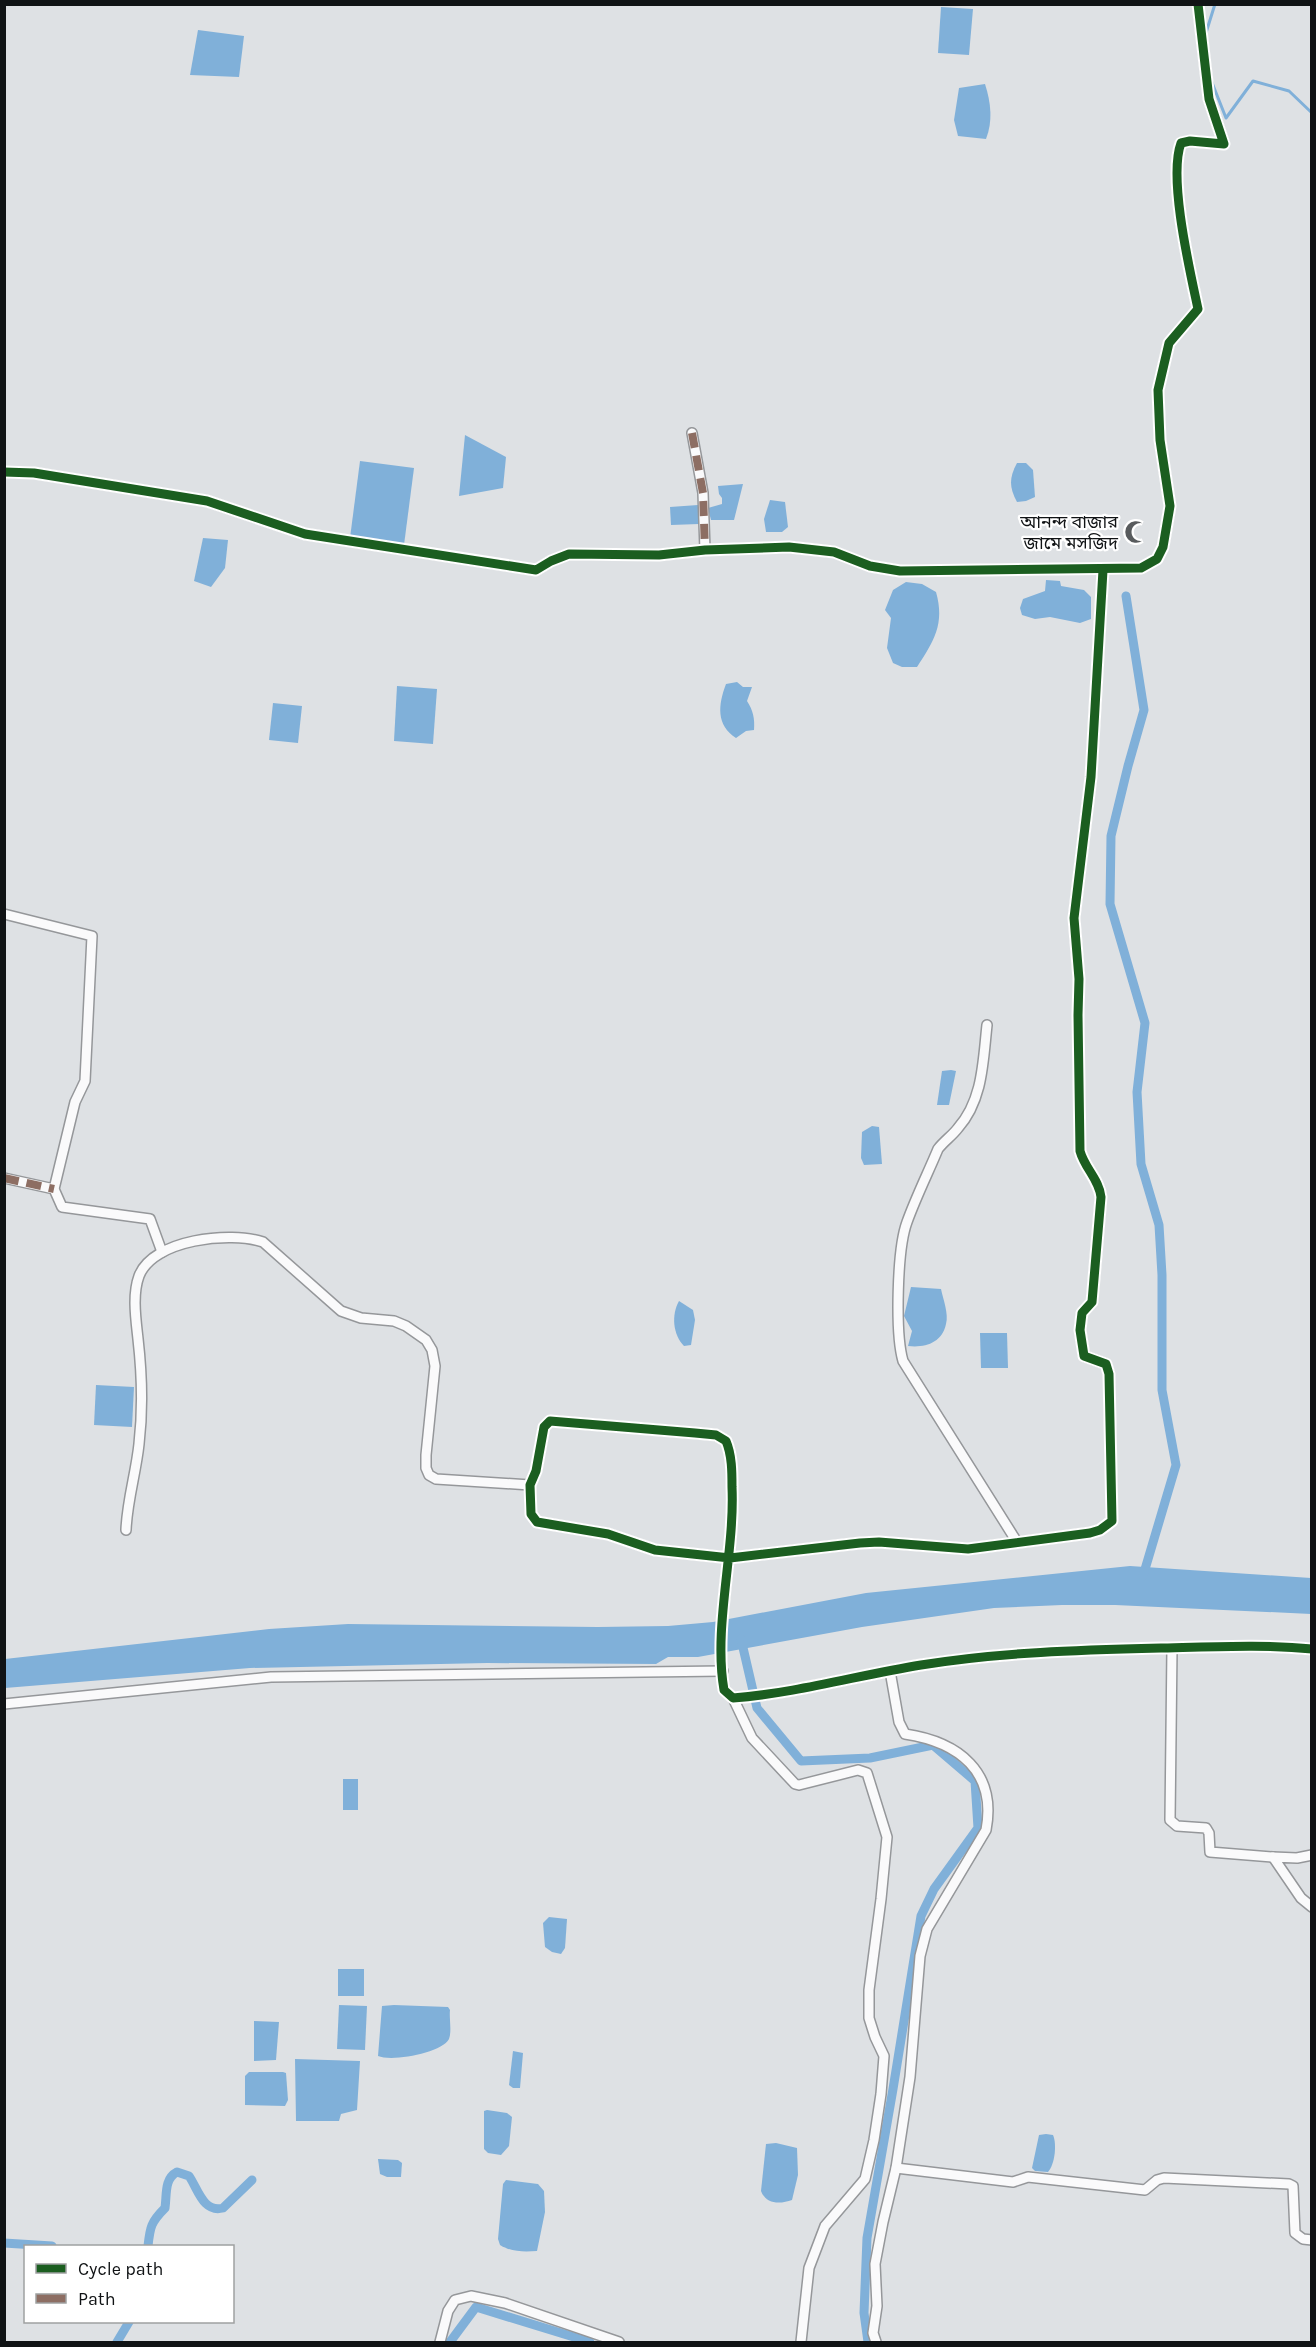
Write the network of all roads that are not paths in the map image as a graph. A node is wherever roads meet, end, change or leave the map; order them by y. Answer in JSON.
{"nodes":[{"id":1,"x":1198,"y":4,"type":"edge"},
{"id":2,"x":692,"y":433,"type":"dead end"},
{"id":3,"x":4,"y":472,"type":"edge"},
{"id":4,"x":705,"y":550,"type":"junction"},
{"id":5,"x":1103,"y":570,"type":"junction"},
{"id":6,"x":4,"y":914,"type":"edge"},
{"id":7,"x":987,"y":1025,"type":"dead end"},
{"id":8,"x":4,"y":1179,"type":"edge"},
{"id":9,"x":54,"y":1189,"type":"junction"},
{"id":10,"x":162,"y":1252,"type":"junction"},
{"id":11,"x":530,"y":1485,"type":"junction"},
{"id":12,"x":126,"y":1530,"type":"dead end"},
{"id":13,"x":1017,"y":1542,"type":"junction"},
{"id":14,"x":730,"y":1558,"type":"junction"},
{"id":15,"x":1172,"y":1648,"type":"junction"},
{"id":16,"x":1311,"y":1649,"type":"edge"},
{"id":17,"x":723,"y":1671,"type":"junction"},
{"id":18,"x":890,"y":1671,"type":"junction"},
{"id":19,"x":738,"y":1697,"type":"junction"},
{"id":20,"x":4,"y":1704,"type":"edge"},
{"id":21,"x":1311,"y":1855,"type":"edge"},
{"id":22,"x":1273,"y":1857,"type":"junction"},
{"id":23,"x":1311,"y":1907,"type":"edge"},
{"id":24,"x":897,"y":2168,"type":"junction"},
{"id":25,"x":1311,"y":2240,"type":"edge"},
{"id":26,"x":440,"y":2343,"type":"edge"},
{"id":27,"x":619,"y":2343,"type":"edge"},
{"id":28,"x":801,"y":2343,"type":"edge"},
{"id":29,"x":876,"y":2343,"type":"edge"}],
"edges":[{"from":1,"to":5,"type":"street"},
{"from":2,"to":4,"type":"street"},
{"from":3,"to":4,"type":"street"},
{"from":4,"to":5,"type":"street"},
{"from":5,"to":13,"type":"street"},
{"from":6,"to":9,"type":"street"},
{"from":7,"to":13,"type":"street"},
{"from":8,"to":9,"type":"street"},
{"from":9,"to":10,"type":"street"},
{"from":10,"to":11,"type":"street"},
{"from":10,"to":12,"type":"street"},
{"from":11,"to":14,"type":"street"},
{"from":11,"to":14,"type":"street"},
{"from":13,"to":14,"type":"street"},
{"from":14,"to":17,"type":"street"},
{"from":15,"to":16,"type":"street"},
{"from":15,"to":18,"type":"street"},
{"from":15,"to":22,"type":"street"},
{"from":17,"to":19,"type":"street"},
{"from":17,"to":20,"type":"street"},
{"from":18,"to":19,"type":"street"},
{"from":18,"to":24,"type":"street"},
{"from":19,"to":28,"type":"street"},
{"from":21,"to":22,"type":"street"},
{"from":22,"to":23,"type":"street"},
{"from":24,"to":25,"type":"street"},
{"from":24,"to":29,"type":"street"},
{"from":26,"to":27,"type":"street"}]}
